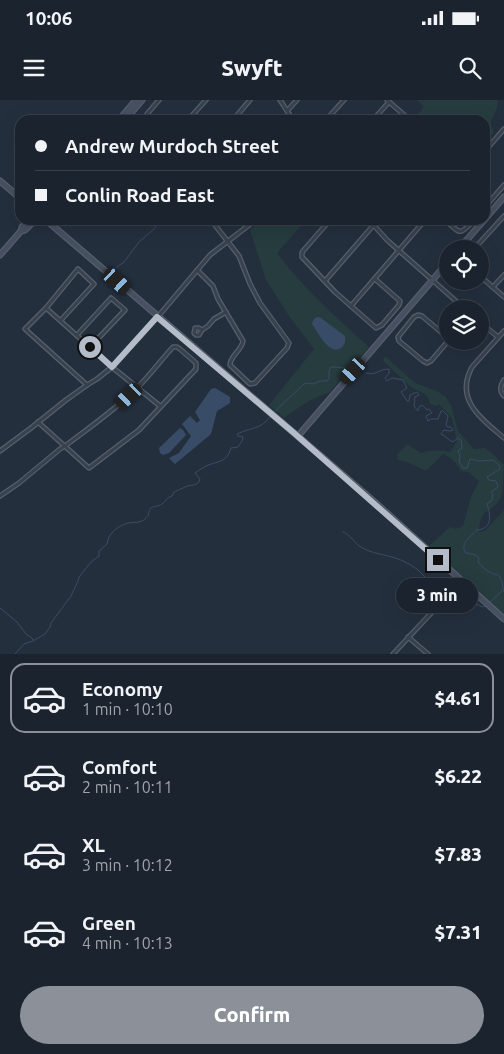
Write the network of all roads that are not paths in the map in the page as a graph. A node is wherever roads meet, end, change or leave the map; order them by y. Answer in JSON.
{"nodes":[{"id":1,"x":136,"y":100,"type":"edge"},
{"id":2,"x":142,"y":100,"type":"edge"},
{"id":3,"x":159,"y":100,"type":"edge"},
{"id":4,"x":206,"y":100,"type":"edge"},
{"id":5,"x":250,"y":100,"type":"edge"},
{"id":6,"x":280,"y":100,"type":"edge"},
{"id":7,"x":297,"y":100,"type":"edge"},
{"id":8,"x":344,"y":100,"type":"edge"},
{"id":9,"x":388,"y":101,"type":"edge"},
{"id":10,"x":287,"y":111,"type":"junction"},
{"id":11,"x":123,"y":115,"type":"edge"},
{"id":12,"x":129,"y":115,"type":"edge"},
{"id":13,"x":146,"y":115,"type":"edge"},
{"id":14,"x":192,"y":115,"type":"edge"},
{"id":15,"x":237,"y":115,"type":"edge"},
{"id":16,"x":290,"y":115,"type":"edge"},
{"id":17,"x":330,"y":115,"type":"edge"},
{"id":18,"x":377,"y":115,"type":"edge"},
{"id":19,"x":404,"y":115,"type":"edge"},
{"id":20,"x":504,"y":129,"type":"edge"},
{"id":21,"x":490,"y":145,"type":"edge"},
{"id":22,"x":0,"y":181,"type":"edge"},
{"id":23,"x":504,"y":186,"type":"edge"},
{"id":24,"x":15,"y":194,"type":"edge"},
{"id":25,"x":504,"y":197,"type":"edge"},
{"id":26,"x":490,"y":201,"type":"edge"},
{"id":27,"x":490,"y":214,"type":"edge"},
{"id":28,"x":504,"y":216,"type":"edge"},
{"id":29,"x":25,"y":225,"type":"edge"},
{"id":30,"x":30,"y":225,"type":"edge"},
{"id":31,"x":52,"y":225,"type":"edge"},
{"id":32,"x":215,"y":225,"type":"edge"},
{"id":33,"x":249,"y":225,"type":"edge"},
{"id":34,"x":326,"y":225,"type":"edge"},
{"id":35,"x":373,"y":225,"type":"joint"},
{"id":36,"x":420,"y":225,"type":"edge"},
{"id":37,"x":451,"y":225,"type":"edge"},
{"id":38,"x":470,"y":225,"type":"edge"},
{"id":39,"x":481,"y":225,"type":"edge"},
{"id":40,"x":21,"y":231,"type":"junction"},
{"id":41,"x":467,"y":240,"type":"edge"},
{"id":42,"x":482,"y":240,"type":"edge"},
{"id":43,"x":228,"y":241,"type":"junction"},
{"id":44,"x":398,"y":250,"type":"junction"},
{"id":45,"x":0,"y":255,"type":"edge"},
{"id":46,"x":197,"y":270,"type":"junction"},
{"id":47,"x":439,"y":272,"type":"edge"},
{"id":48,"x":504,"y":274,"type":"edge"},
{"id":49,"x":375,"y":279,"type":"junction"},
{"id":50,"x":432,"y":280,"type":"junction"},
{"id":51,"x":325,"y":281,"type":"junction"},
{"id":52,"x":489,"y":284,"type":"edge"},
{"id":53,"x":493,"y":288,"type":"junction"},
{"id":54,"x":504,"y":297,"type":"edge"},
{"id":55,"x":455,"y":300,"type":"edge"},
{"id":56,"x":351,"y":306,"type":"junction"},
{"id":57,"x":46,"y":308,"type":"junction"},
{"id":58,"x":226,"y":312,"type":"junction"},
{"id":59,"x":157,"y":317,"type":"junction"},
{"id":60,"x":61,"y":320,"type":"junction"},
{"id":61,"x":202,"y":330,"type":"dead end"},
{"id":62,"x":489,"y":330,"type":"edge"},
{"id":63,"x":504,"y":330,"type":"edge"},
{"id":64,"x":77,"y":335,"type":"junction"},
{"id":65,"x":498,"y":337,"type":"junction"},
{"id":66,"x":448,"y":340,"type":"edge"},
{"id":67,"x":90,"y":347,"type":"junction"},
{"id":68,"x":112,"y":367,"type":"junction"},
{"id":69,"x":504,"y":380,"type":"edge"},
{"id":70,"x":87,"y":385,"type":"junction"},
{"id":71,"x":138,"y":387,"type":"junction"},
{"id":72,"x":504,"y":396,"type":"edge"},
{"id":73,"x":160,"y":406,"type":"junction"},
{"id":74,"x":38,"y":422,"type":"junction"},
{"id":75,"x":504,"y":430,"type":"edge"},
{"id":76,"x":500,"y":435,"type":"junction"},
{"id":77,"x":298,"y":436,"type":"junction"},
{"id":78,"x":504,"y":438,"type":"edge"},
{"id":79,"x":65,"y":446,"type":"junction"},
{"id":80,"x":0,"y":450,"type":"edge"},
{"id":81,"x":0,"y":496,"type":"edge"},
{"id":82,"x":461,"y":580,"type":"junction"},
{"id":83,"x":504,"y":619,"type":"edge"},
{"id":84,"x":408,"y":637,"type":"junction"},
{"id":85,"x":393,"y":654,"type":"edge"},
{"id":86,"x":428,"y":654,"type":"edge"}],
"edges":[{"from":1,"to":11,"type":"street"},
{"from":2,"to":12,"type":"street"},
{"from":3,"to":13,"type":"street"},
{"from":4,"to":14,"type":"street"},
{"from":5,"to":15,"type":"street"},
{"from":6,"to":10,"type":"street"},
{"from":7,"to":10,"type":"street"},
{"from":8,"to":17,"type":"street"},
{"from":9,"to":18,"type":"street"},
{"from":9,"to":19,"type":"street"},
{"from":10,"to":16,"type":"street"},
{"from":20,"to":21,"type":"street"},
{"from":22,"to":24,"type":"street"},
{"from":23,"to":26,"type":"street"},
{"from":25,"to":27,"type":"street"},
{"from":28,"to":42,"type":"street"},
{"from":29,"to":40,"type":"street"},
{"from":30,"to":40,"type":"street"},
{"from":31,"to":59,"type":"street"},
{"from":32,"to":43,"type":"street"},
{"from":33,"to":43,"type":"street"},
{"from":34,"to":51,"type":"street"},
{"from":35,"to":44,"type":"street"},
{"from":35,"to":51,"type":"street"},
{"from":36,"to":44,"type":"street"},
{"from":37,"to":38,"type":"street"},
{"from":39,"to":41,"type":"street"},
{"from":40,"to":45,"type":"street"},
{"from":43,"to":46,"type":"street"},
{"from":43,"to":58,"type":"street"},
{"from":44,"to":49,"type":"street"},
{"from":44,"to":50,"type":"street"},
{"from":46,"to":58,"type":"street"},
{"from":46,"to":59,"type":"street"},
{"from":47,"to":50,"type":"street"},
{"from":48,"to":53,"type":"street"},
{"from":49,"to":56,"type":"street"},
{"from":49,"to":56,"type":"street"},
{"from":50,"to":55,"type":"street"},
{"from":50,"to":77,"type":"street"},
{"from":51,"to":56,"type":"street"},
{"from":52,"to":53,"type":"street"},
{"from":53,"to":54,"type":"street"},
{"from":57,"to":60,"type":"street"},
{"from":57,"to":60,"type":"street"},
{"from":57,"to":70,"type":"street"},
{"from":58,"to":61,"type":"street"},
{"from":59,"to":68,"type":"street"},
{"from":59,"to":77,"type":"street"},
{"from":60,"to":64,"type":"street"},
{"from":62,"to":65,"type":"street"},
{"from":63,"to":65,"type":"street"},
{"from":64,"to":67,"type":"street"},
{"from":64,"to":67,"type":"street"},
{"from":65,"to":76,"type":"street"},
{"from":66,"to":66,"type":"street"},
{"from":67,"to":68,"type":"street"},
{"from":68,"to":70,"type":"street"},
{"from":68,"to":71,"type":"street"},
{"from":69,"to":72,"type":"street"},
{"from":70,"to":74,"type":"street"},
{"from":71,"to":73,"type":"street"},
{"from":71,"to":73,"type":"street"},
{"from":71,"to":79,"type":"street"},
{"from":73,"to":79,"type":"street"},
{"from":74,"to":79,"type":"street"},
{"from":74,"to":80,"type":"street"},
{"from":75,"to":76,"type":"street"},
{"from":76,"to":78,"type":"street"},
{"from":77,"to":82,"type":"street"},
{"from":79,"to":81,"type":"street"},
{"from":82,"to":83,"type":"street"},
{"from":82,"to":84,"type":"street"},
{"from":84,"to":85,"type":"street"},
{"from":84,"to":86,"type":"street"}]}
